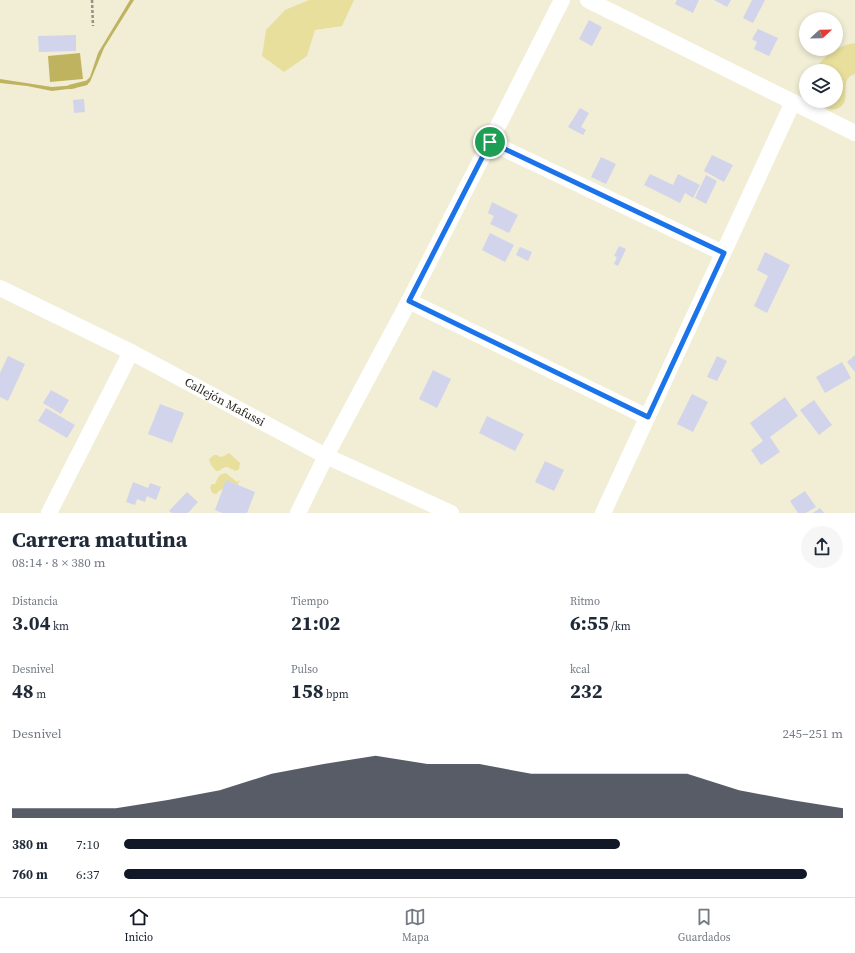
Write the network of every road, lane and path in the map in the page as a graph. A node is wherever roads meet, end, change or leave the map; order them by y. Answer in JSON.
{"nodes":[{"id":1,"x":92,"y":0,"type":"edge"},
{"id":2,"x":562,"y":0,"type":"edge"},
{"id":3,"x":588,"y":0,"type":"edge"},
{"id":4,"x":93,"y":26,"type":"dead end"},
{"id":5,"x":793,"y":102,"type":"junction"},
{"id":6,"x":855,"y":133,"type":"edge"},
{"id":7,"x":490,"y":142,"type":"junction"},
{"id":8,"x":724,"y":253,"type":"junction"},
{"id":9,"x":0,"y":288,"type":"edge"},
{"id":10,"x":409,"y":301,"type":"junction"},
{"id":11,"x":131,"y":352,"type":"junction"},
{"id":12,"x":648,"y":417,"type":"junction"},
{"id":13,"x":326,"y":456,"type":"junction"},
{"id":14,"x":49,"y":513,"type":"edge"},
{"id":15,"x":298,"y":513,"type":"edge"},
{"id":16,"x":451,"y":513,"type":"edge"},
{"id":17,"x":603,"y":513,"type":"edge"}],
"edges":[{"from":1,"to":4,"type":"path"},
{"from":2,"to":7,"type":"street"},
{"from":3,"to":5,"type":"street"},
{"from":5,"to":6,"type":"street"},
{"from":5,"to":8,"type":"street"},
{"from":7,"to":8,"type":"street"},
{"from":7,"to":10,"type":"street"},
{"from":8,"to":12,"type":"street"},
{"from":9,"to":11,"type":"street","name":"Callejón Mafussi"},
{"from":10,"to":12,"type":"street"},
{"from":10,"to":13,"type":"street"},
{"from":11,"to":13,"type":"street","name":"Callejón Mafussi"},
{"from":11,"to":14,"type":"street"},
{"from":12,"to":17,"type":"street"},
{"from":13,"to":15,"type":"street"},
{"from":13,"to":16,"type":"street","name":"Callejón Mafussi"}]}
